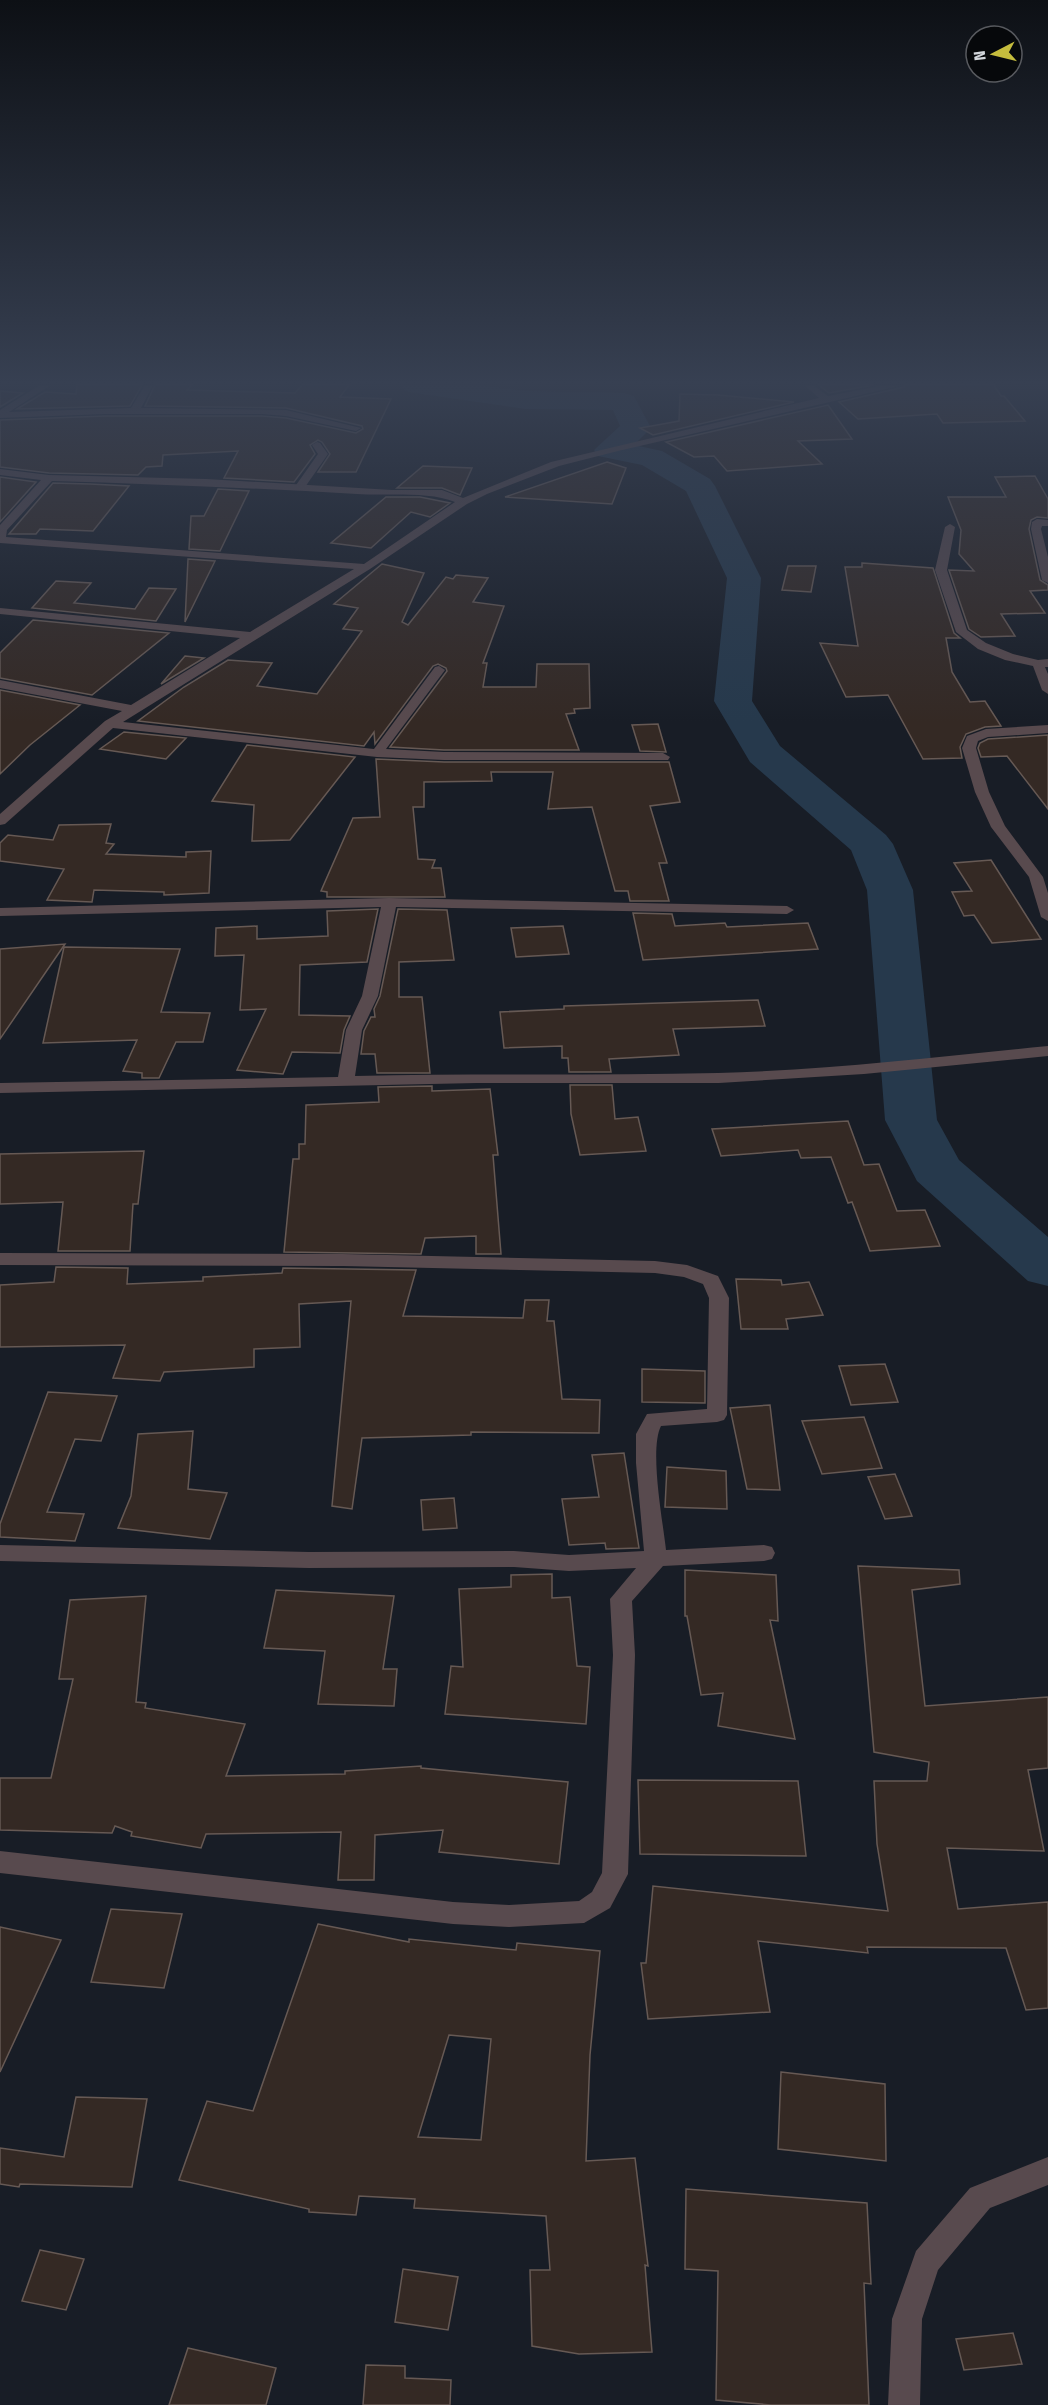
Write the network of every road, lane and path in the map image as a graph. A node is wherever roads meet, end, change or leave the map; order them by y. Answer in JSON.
{"nodes":[{"id":1,"x":33,"y":497,"type":"edge"},
{"id":2,"x":452,"y":497,"type":"edge"},
{"id":3,"x":473,"y":497,"type":"edge"},
{"id":4,"x":463,"y":502,"type":"junction"},
{"id":5,"x":1048,"y":523,"type":"edge"},
{"id":6,"x":950,"y":527,"type":"dead end"},
{"id":7,"x":1,"y":535,"type":"edge"},
{"id":8,"x":366,"y":567,"type":"junction"},
{"id":9,"x":1048,"y":580,"type":"edge"},
{"id":10,"x":0,"y":611,"type":"edge"},
{"id":11,"x":252,"y":636,"type":"junction"},
{"id":12,"x":1043,"y":663,"type":"edge"},
{"id":13,"x":439,"y":670,"type":"dead end"},
{"id":14,"x":0,"y":684,"type":"edge"},
{"id":15,"x":1048,"y":690,"type":"edge"},
{"id":16,"x":134,"y":709,"type":"junction"},
{"id":17,"x":110,"y":724,"type":"junction"},
{"id":18,"x":1048,"y":729,"type":"edge"},
{"id":19,"x":377,"y":753,"type":"junction"},
{"id":20,"x":663,"y":757,"type":"dead end"},
{"id":21,"x":0,"y":821,"type":"edge"},
{"id":22,"x":389,"y":902,"type":"junction"},
{"id":23,"x":787,"y":910,"type":"dead end"},
{"id":24,"x":0,"y":912,"type":"edge"},
{"id":25,"x":1048,"y":917,"type":"edge"},
{"id":26,"x":1048,"y":1051,"type":"edge"},
{"id":27,"x":346,"y":1080,"type":"junction"},
{"id":28,"x":0,"y":1088,"type":"edge"},
{"id":29,"x":0,"y":1259,"type":"edge"},
{"id":30,"x":0,"y":1553,"type":"edge"},
{"id":31,"x":764,"y":1553,"type":"dead end"},
{"id":32,"x":656,"y":1560,"type":"junction"},
{"id":33,"x":0,"y":1862,"type":"edge"},
{"id":34,"x":1048,"y":2172,"type":"edge"},
{"id":35,"x":904,"y":2405,"type":"edge"}],
"edges":[{"from":1,"to":7,"type":"street"},
{"from":2,"to":4,"type":"street"},
{"from":3,"to":4,"type":"street"},
{"from":4,"to":8,"type":"street"},
{"from":5,"to":9,"type":"street"},
{"from":6,"to":12,"type":"street"},
{"from":7,"to":8,"type":"street"},
{"from":8,"to":11,"type":"street"},
{"from":10,"to":11,"type":"street"},
{"from":11,"to":16,"type":"street"},
{"from":12,"to":15,"type":"street"},
{"from":13,"to":19,"type":"street"},
{"from":14,"to":16,"type":"street"},
{"from":16,"to":17,"type":"street"},
{"from":17,"to":19,"type":"street"},
{"from":17,"to":21,"type":"street"},
{"from":18,"to":25,"type":"street"},
{"from":19,"to":20,"type":"street"},
{"from":22,"to":23,"type":"street"},
{"from":22,"to":24,"type":"street"},
{"from":22,"to":27,"type":"street"},
{"from":26,"to":27,"type":"street"},
{"from":27,"to":28,"type":"street"},
{"from":29,"to":32,"type":"street"},
{"from":30,"to":32,"type":"street"},
{"from":31,"to":32,"type":"street"},
{"from":32,"to":33,"type":"street"},
{"from":34,"to":35,"type":"street"}]}
